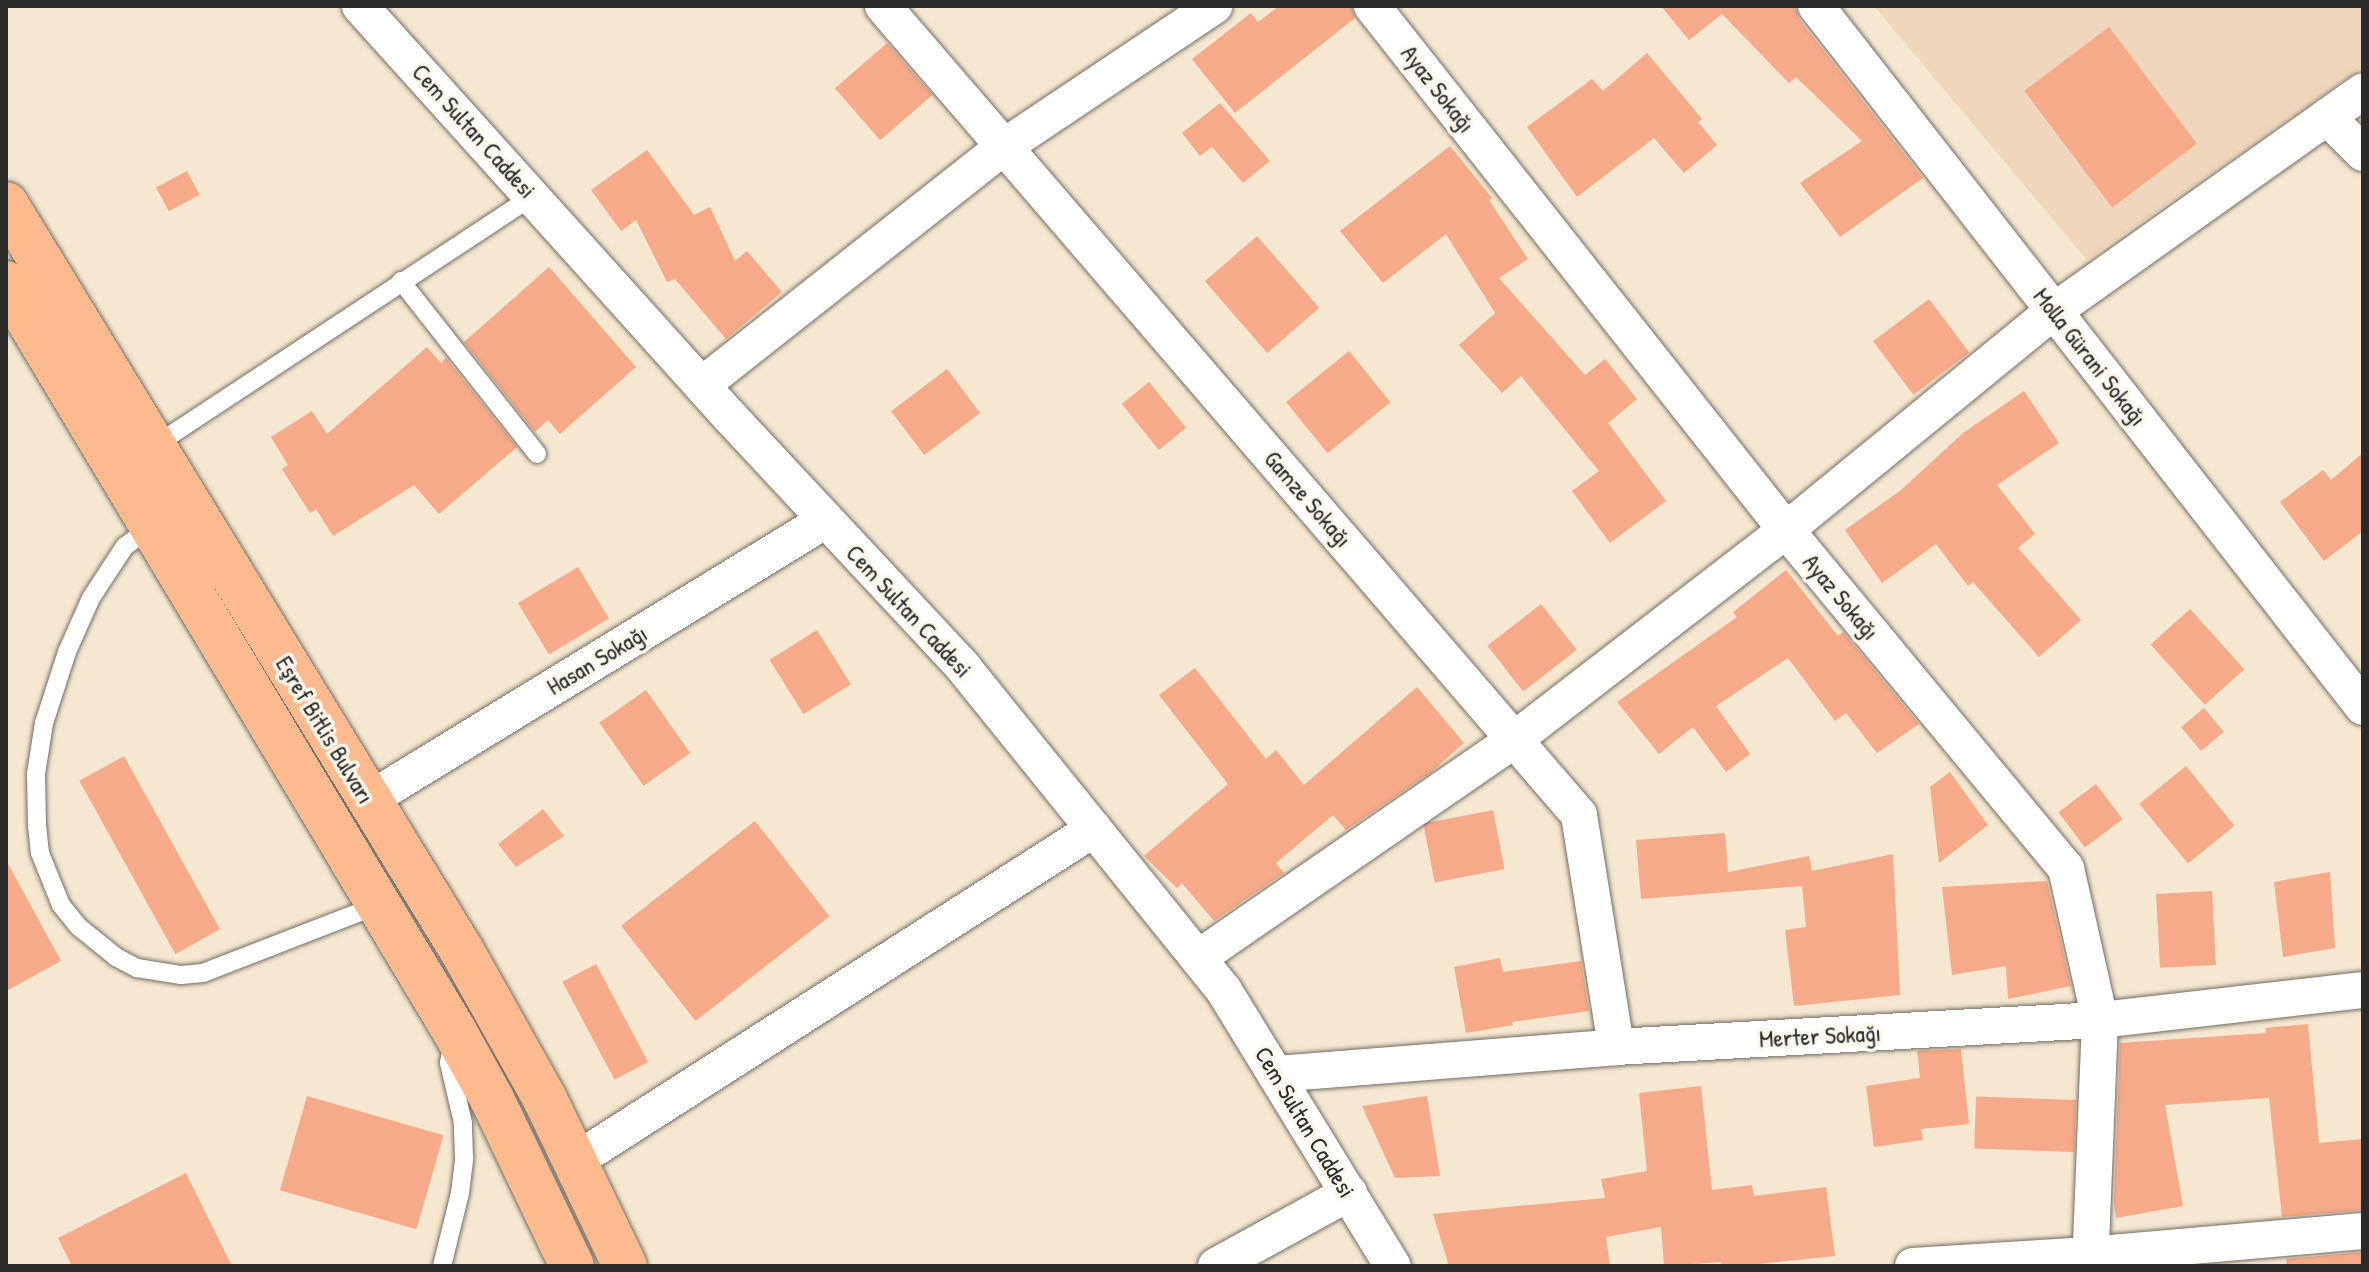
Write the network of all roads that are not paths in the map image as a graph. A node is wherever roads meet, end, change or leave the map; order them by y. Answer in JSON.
{"nodes":[{"id":1,"x":360,"y":6,"type":"edge"},
{"id":2,"x":883,"y":6,"type":"edge"},
{"id":3,"x":1214,"y":6,"type":"edge"},
{"id":4,"x":1372,"y":6,"type":"edge"},
{"id":5,"x":1816,"y":6,"type":"edge"},
{"id":6,"x":2363,"y":91,"type":"edge"},
{"id":7,"x":2327,"y":117,"type":"junction"},
{"id":8,"x":1005,"y":146,"type":"junction"},
{"id":9,"x":2363,"y":153,"type":"edge"},
{"id":10,"x":533,"y":196,"type":"junction"},
{"id":11,"x":6,"y":204,"type":"edge"},
{"id":12,"x":401,"y":281,"type":"junction"},
{"id":13,"x":6,"y":283,"type":"edge"},
{"id":14,"x":2054,"y":311,"type":"junction"},
{"id":15,"x":702,"y":385,"type":"junction"},
{"id":16,"x":154,"y":446,"type":"junction"},
{"id":17,"x":537,"y":454,"type":"dead end"},
{"id":18,"x":170,"y":515,"type":"junction"},
{"id":19,"x":826,"y":520,"type":"junction"},
{"id":20,"x":1786,"y":530,"type":"junction"},
{"id":21,"x":2363,"y":707,"type":"edge"},
{"id":22,"x":1515,"y":739,"type":"junction"},
{"id":23,"x":367,"y":801,"type":"junction"},
{"id":24,"x":1094,"y":829,"type":"junction"},
{"id":25,"x":399,"y":895,"type":"junction"},
{"id":26,"x":1198,"y":958,"type":"junction"},
{"id":27,"x":2363,"y":990,"type":"edge"},
{"id":28,"x":2100,"y":1020,"type":"junction"},
{"id":29,"x":455,"y":1032,"type":"junction"},
{"id":30,"x":1616,"y":1047,"type":"junction"},
{"id":31,"x":1276,"y":1074,"type":"junction"},
{"id":32,"x":575,"y":1161,"type":"junction"},
{"id":33,"x":1349,"y":1193,"type":"junction"},
{"id":34,"x":2363,"y":1231,"type":"edge"},
{"id":35,"x":2090,"y":1261,"type":"edge"},
{"id":36,"x":442,"y":1266,"type":"edge"},
{"id":37,"x":572,"y":1266,"type":"edge"},
{"id":38,"x":625,"y":1266,"type":"edge"},
{"id":39,"x":1216,"y":1266,"type":"edge"},
{"id":40,"x":1393,"y":1266,"type":"edge"},
{"id":41,"x":1913,"y":1266,"type":"edge"}],
"edges":[{"from":1,"to":10,"type":"street","name":"Cem Sultan Caddesi"},
{"from":2,"to":8,"type":"street","name":"Gamze Sokağı"},
{"from":3,"to":8,"type":"street"},
{"from":4,"to":20,"type":"street","name":"Ayaz Sokağı"},
{"from":5,"to":14,"type":"street","name":"Molla Gürani Sokağı"},
{"from":6,"to":7,"type":"street"},
{"from":7,"to":9,"type":"street"},
{"from":7,"to":14,"type":"street"},
{"from":8,"to":15,"type":"street"},
{"from":8,"to":22,"type":"street","name":"Gamze Sokağı"},
{"from":10,"to":12,"type":"lane"},
{"from":10,"to":15,"type":"street","name":"Cem Sultan Caddesi"},
{"from":11,"to":16,"type":"main road","name":"Eşref Bitlis Bulvarı"},
{"from":12,"to":16,"type":"lane"},
{"from":12,"to":17,"type":"lane"},
{"from":13,"to":18,"type":"main road","name":"Eşref Bitlis Bulvarı"},
{"from":14,"to":20,"type":"street"},
{"from":14,"to":21,"type":"street","name":"Molla Gürani Sokağı"},
{"from":15,"to":19,"type":"street","name":"Cem Sultan Caddesi"},
{"from":16,"to":18,"type":"main road","name":"Eşref Bitlis Bulvarı"},
{"from":18,"to":23,"type":"main road","name":"Eşref Bitlis Bulvarı"},
{"from":18,"to":25,"type":"main road","name":"Eşref Bitlis Bulvarı"},
{"from":18,"to":25,"type":"lane"},
{"from":19,"to":23,"type":"street","name":"Hasan Sokağı"},
{"from":19,"to":24,"type":"street","name":"Cem Sultan Caddesi"},
{"from":20,"to":22,"type":"street"},
{"from":20,"to":28,"type":"street","name":"Ayaz Sokağı"},
{"from":22,"to":26,"type":"street"},
{"from":22,"to":30,"type":"street","name":"Gamze Sokağı"},
{"from":23,"to":25,"type":"main road","name":"Eşref Bitlis Bulvarı"},
{"from":24,"to":26,"type":"street","name":"Cem Sultan Caddesi"},
{"from":24,"to":32,"type":"street"},
{"from":25,"to":29,"type":"main road","name":"Eşref Bitlis Bulvarı"},
{"from":25,"to":32,"type":"main road","name":"Eşref Bitlis Bulvarı"},
{"from":26,"to":31,"type":"street","name":"Cem Sultan Caddesi"},
{"from":27,"to":28,"type":"street","name":"Merter Sokağı"},
{"from":28,"to":30,"type":"street","name":"Merter Sokağı"},
{"from":28,"to":35,"type":"street","name":"Ayaz Sokağı"},
{"from":29,"to":36,"type":"lane"},
{"from":29,"to":37,"type":"main road","name":"Eşref Bitlis Bulvarı"},
{"from":30,"to":31,"type":"street","name":"Merter Sokağı"},
{"from":31,"to":33,"type":"street","name":"Cem Sultan Caddesi"},
{"from":32,"to":38,"type":"main road","name":"Eşref Bitlis Bulvarı"},
{"from":33,"to":39,"type":"street"},
{"from":33,"to":40,"type":"street","name":"Cem Sultan Caddesi"},
{"from":34,"to":35,"type":"street"},
{"from":35,"to":41,"type":"street"}]}
